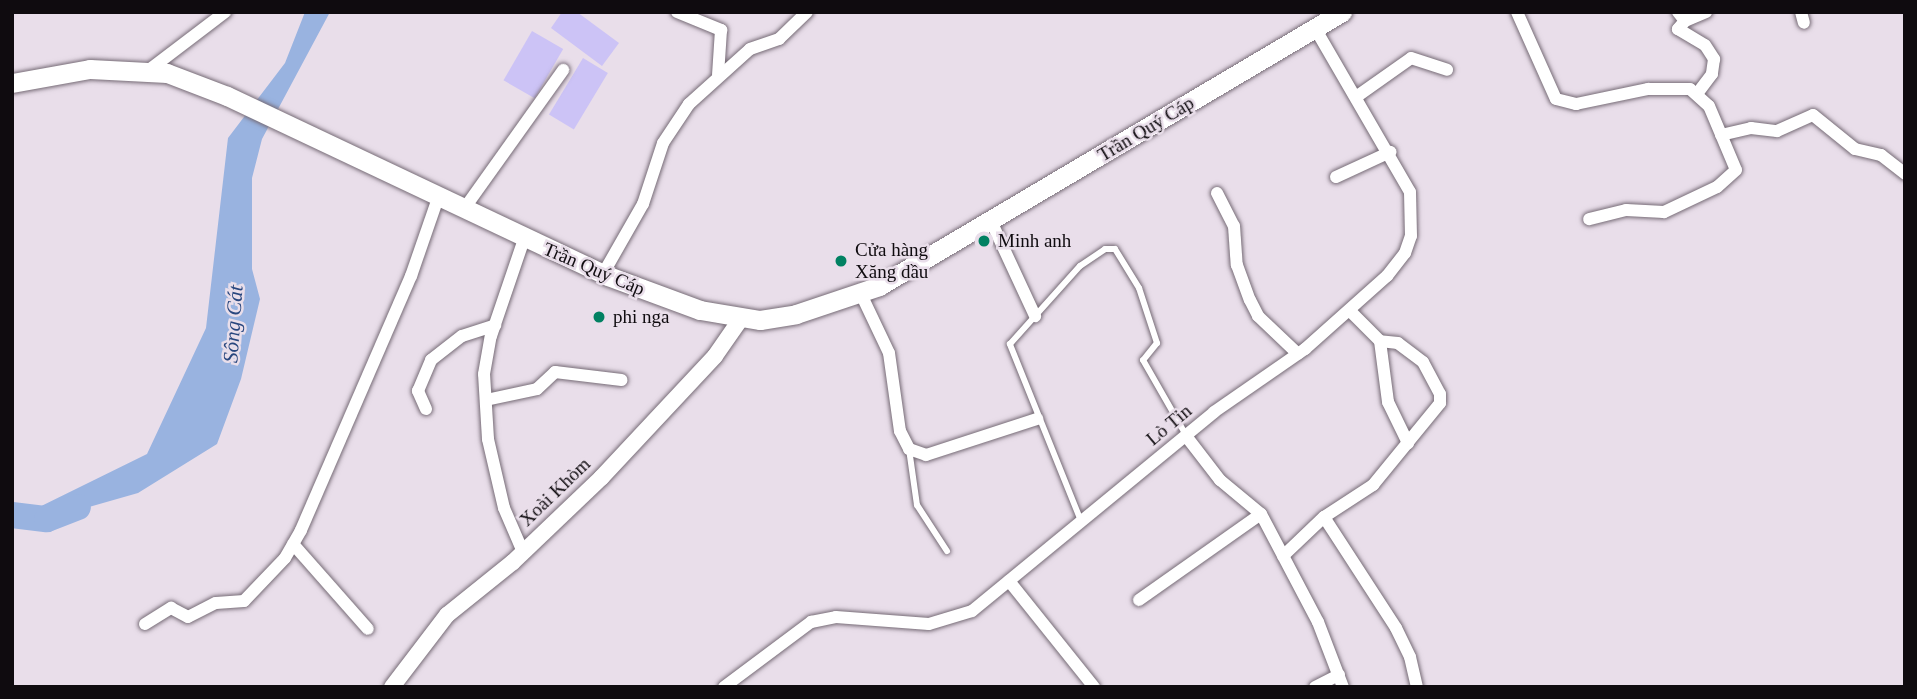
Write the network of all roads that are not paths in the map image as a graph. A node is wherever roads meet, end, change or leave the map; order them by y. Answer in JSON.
{"nodes":[{"id":1,"x":225,"y":12,"type":"edge"},
{"id":2,"x":677,"y":12,"type":"edge"},
{"id":3,"x":807,"y":12,"type":"edge"},
{"id":4,"x":1342,"y":12,"type":"edge"},
{"id":5,"x":1517,"y":12,"type":"edge"},
{"id":6,"x":1706,"y":12,"type":"edge"},
{"id":7,"x":1682,"y":17,"type":"edge"},
{"id":8,"x":1315,"y":28,"type":"junction"},
{"id":9,"x":149,"y":70,"type":"junction"},
{"id":10,"x":563,"y":70,"type":"dead end"},
{"id":11,"x":1447,"y":70,"type":"dead end"},
{"id":12,"x":718,"y":75,"type":"junction"},
{"id":13,"x":12,"y":83,"type":"edge"},
{"id":14,"x":1697,"y":94,"type":"junction"},
{"id":15,"x":1356,"y":97,"type":"junction"},
{"id":16,"x":1721,"y":135,"type":"junction"},
{"id":17,"x":1390,"y":152,"type":"junction"},
{"id":18,"x":1905,"y":174,"type":"edge"},
{"id":19,"x":1336,"y":177,"type":"dead end"},
{"id":20,"x":1217,"y":193,"type":"dead end"},
{"id":21,"x":438,"y":198,"type":"junction"},
{"id":22,"x":464,"y":209,"type":"junction"},
{"id":23,"x":1589,"y":219,"type":"dead end"},
{"id":24,"x":991,"y":221,"type":"junction"},
{"id":25,"x":524,"y":239,"type":"junction"},
{"id":26,"x":603,"y":274,"type":"junction"},
{"id":27,"x":862,"y":294,"type":"junction"},
{"id":28,"x":1350,"y":311,"type":"junction"},
{"id":29,"x":1034,"y":316,"type":"junction"},
{"id":30,"x":740,"y":320,"type":"junction"},
{"id":31,"x":495,"y":326,"type":"junction"},
{"id":32,"x":1380,"y":341,"type":"junction"},
{"id":33,"x":1298,"y":354,"type":"junction"},
{"id":34,"x":622,"y":380,"type":"dead end"},
{"id":35,"x":485,"y":400,"type":"junction"},
{"id":36,"x":426,"y":409,"type":"dead end"},
{"id":37,"x":1037,"y":419,"type":"junction"},
{"id":38,"x":1186,"y":436,"type":"junction"},
{"id":39,"x":1408,"y":443,"type":"junction"},
{"id":40,"x":909,"y":450,"type":"junction"},
{"id":41,"x":1261,"y":514,"type":"junction"},
{"id":42,"x":1324,"y":517,"type":"junction"},
{"id":43,"x":1082,"y":523,"type":"junction"},
{"id":44,"x":293,"y":544,"type":"junction"},
{"id":45,"x":947,"y":551,"type":"dead end"},
{"id":46,"x":523,"y":552,"type":"junction"},
{"id":47,"x":1283,"y":556,"type":"junction"},
{"id":48,"x":1009,"y":581,"type":"junction"},
{"id":49,"x":1139,"y":600,"type":"dead end"},
{"id":50,"x":145,"y":624,"type":"dead end"},
{"id":51,"x":368,"y":629,"type":"dead end"},
{"id":52,"x":1341,"y":681,"type":"edge"},
{"id":53,"x":391,"y":687,"type":"edge"},
{"id":54,"x":724,"y":687,"type":"edge"},
{"id":55,"x":1094,"y":687,"type":"edge"},
{"id":56,"x":1315,"y":687,"type":"edge"},
{"id":57,"x":1417,"y":687,"type":"edge"}],
"edges":[{"from":1,"to":9,"type":"street"},
{"from":2,"to":12,"type":"street"},
{"from":3,"to":12,"type":"street"},
{"from":4,"to":8,"type":"main road","name":"Trần Quý Cáp"},
{"from":5,"to":14,"type":"street"},
{"from":6,"to":7,"type":"street"},
{"from":7,"to":14,"type":"street"},
{"from":8,"to":15,"type":"street","name":"Lò Tỉn"},
{"from":8,"to":24,"type":"main road","name":"Trần Quý Cáp"},
{"from":9,"to":13,"type":"main road","name":"Trần Quý Cáp"},
{"from":9,"to":21,"type":"main road","name":"Trần Quý Cáp"},
{"from":10,"to":22,"type":"street"},
{"from":11,"to":15,"type":"street"},
{"from":12,"to":26,"type":"street"},
{"from":14,"to":16,"type":"street"},
{"from":15,"to":17,"type":"street","name":"Lò Tỉn"},
{"from":16,"to":18,"type":"street"},
{"from":16,"to":23,"type":"street"},
{"from":17,"to":19,"type":"street"},
{"from":17,"to":28,"type":"street","name":"Lò Tỉn"},
{"from":20,"to":33,"type":"street"},
{"from":21,"to":22,"type":"main road","name":"Trần Quý Cáp"},
{"from":21,"to":44,"type":"street"},
{"from":22,"to":25,"type":"main road","name":"Trần Quý Cáp"},
{"from":24,"to":27,"type":"main road","name":"Trần Quý Cáp"},
{"from":24,"to":29,"type":"street"},
{"from":25,"to":26,"type":"main road","name":"Trần Quý Cáp"},
{"from":25,"to":31,"type":"street"},
{"from":26,"to":30,"type":"main road","name":"Trần Quý Cáp"},
{"from":27,"to":30,"type":"main road","name":"Trần Quý Cáp"},
{"from":27,"to":40,"type":"street"},
{"from":28,"to":32,"type":"street"},
{"from":28,"to":33,"type":"street","name":"Lò Tỉn"},
{"from":29,"to":37,"type":"lane"},
{"from":29,"to":38,"type":"lane"},
{"from":30,"to":46,"type":"street","name":"Xoài Khòm"},
{"from":31,"to":35,"type":"street"},
{"from":31,"to":36,"type":"street"},
{"from":32,"to":39,"type":"street"},
{"from":32,"to":39,"type":"street"},
{"from":33,"to":38,"type":"street","name":"Lò Tỉn"},
{"from":34,"to":35,"type":"street"},
{"from":35,"to":46,"type":"street"},
{"from":37,"to":40,"type":"street"},
{"from":37,"to":43,"type":"lane"},
{"from":38,"to":41,"type":"street"},
{"from":38,"to":43,"type":"street","name":"Lò Tỉn"},
{"from":39,"to":42,"type":"street"},
{"from":40,"to":45,"type":"lane"},
{"from":41,"to":47,"type":"street"},
{"from":41,"to":49,"type":"street"},
{"from":42,"to":47,"type":"street"},
{"from":42,"to":57,"type":"street"},
{"from":43,"to":48,"type":"street","name":"Lò Tỉn"},
{"from":44,"to":50,"type":"street"},
{"from":44,"to":51,"type":"street"},
{"from":46,"to":53,"type":"street","name":"Xoài Khòm"},
{"from":47,"to":52,"type":"street"},
{"from":48,"to":54,"type":"street","name":"Lò Tỉn"},
{"from":48,"to":55,"type":"street"},
{"from":52,"to":56,"type":"street"}]}
